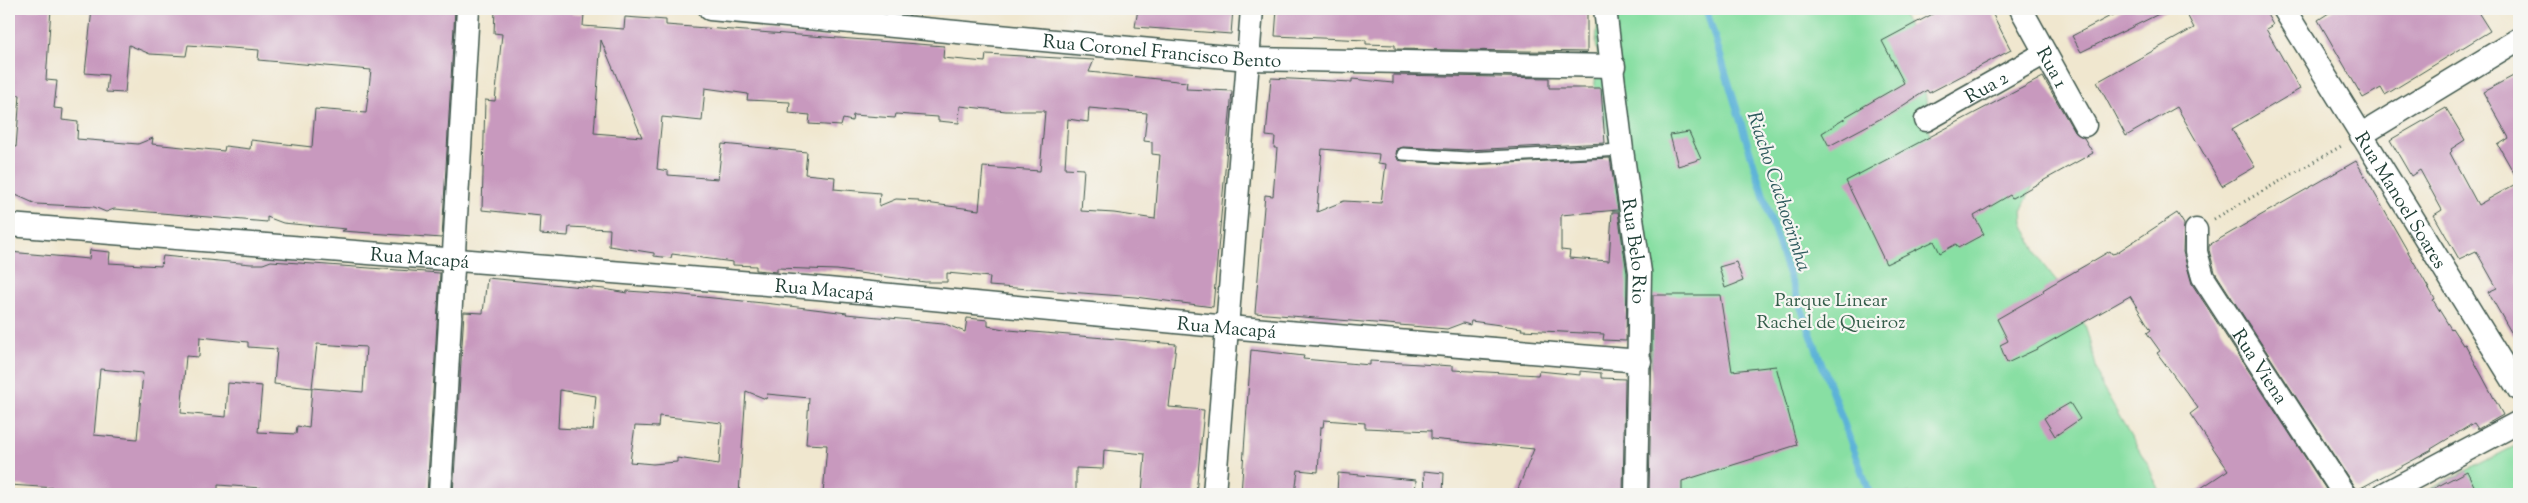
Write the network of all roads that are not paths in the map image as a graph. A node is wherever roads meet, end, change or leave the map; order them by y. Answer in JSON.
{"nodes":[{"id":1,"x":468,"y":9,"type":"edge"},
{"id":2,"x":710,"y":9,"type":"edge"},
{"id":3,"x":1252,"y":9,"type":"edge"},
{"id":4,"x":1605,"y":9,"type":"edge"},
{"id":5,"x":2020,"y":9,"type":"edge"},
{"id":6,"x":2284,"y":9,"type":"edge"},
{"id":7,"x":2519,"y":39,"type":"edge"},
{"id":8,"x":2045,"y":52,"type":"junction"},
{"id":9,"x":1248,"y":59,"type":"junction"},
{"id":10,"x":1614,"y":66,"type":"junction"},
{"id":11,"x":1926,"y":120,"type":"dead end"},
{"id":12,"x":2085,"y":124,"type":"dead end"},
{"id":13,"x":2361,"y":135,"type":"junction"},
{"id":14,"x":1622,"y":150,"type":"junction"},
{"id":15,"x":1403,"y":154,"type":"dead end"},
{"id":16,"x":9,"y":225,"type":"edge"},
{"id":17,"x":2196,"y":230,"type":"road end"},
{"id":18,"x":455,"y":258,"type":"junction"},
{"id":19,"x":1228,"y":327,"type":"junction"},
{"id":20,"x":1640,"y":361,"type":"junction"},
{"id":21,"x":2519,"y":390,"type":"edge"},
{"id":22,"x":2519,"y":422,"type":"edge"},
{"id":23,"x":440,"y":494,"type":"edge"},
{"id":24,"x":1214,"y":494,"type":"edge"},
{"id":25,"x":1636,"y":494,"type":"edge"},
{"id":26,"x":2344,"y":494,"type":"edge"},
{"id":27,"x":2384,"y":494,"type":"edge"}],
"edges":[{"from":1,"to":18,"type":"street"},
{"from":2,"to":9,"type":"street","name":"Rua Coronel Francisco Bento"},
{"from":3,"to":9,"type":"street"},
{"from":4,"to":10,"type":"street","name":"Rua Belo Rio"},
{"from":5,"to":8,"type":"street","name":"Rua 1"},
{"from":6,"to":13,"type":"street","name":"Rua Manoel Soares"},
{"from":7,"to":13,"type":"street"},
{"from":8,"to":11,"type":"street","name":"Rua 2"},
{"from":8,"to":12,"type":"street","name":"Rua 1"},
{"from":9,"to":10,"type":"street","name":"Rua Coronel Francisco Bento"},
{"from":9,"to":19,"type":"street"},
{"from":10,"to":14,"type":"street","name":"Rua Belo Rio"},
{"from":13,"to":21,"type":"street","name":"Rua Manoel Soares"},
{"from":14,"to":15,"type":"lane"},
{"from":14,"to":20,"type":"street","name":"Rua Belo Rio"},
{"from":16,"to":18,"type":"street","name":"Rua Macapá"},
{"from":17,"to":26,"type":"street","name":"Rua Viena"},
{"from":18,"to":19,"type":"street","name":"Rua Macapá"},
{"from":18,"to":23,"type":"street"},
{"from":19,"to":20,"type":"street","name":"Rua Macapá"},
{"from":19,"to":24,"type":"street"},
{"from":20,"to":25,"type":"street","name":"Rua Belo Rio"},
{"from":22,"to":27,"type":"street"}]}
